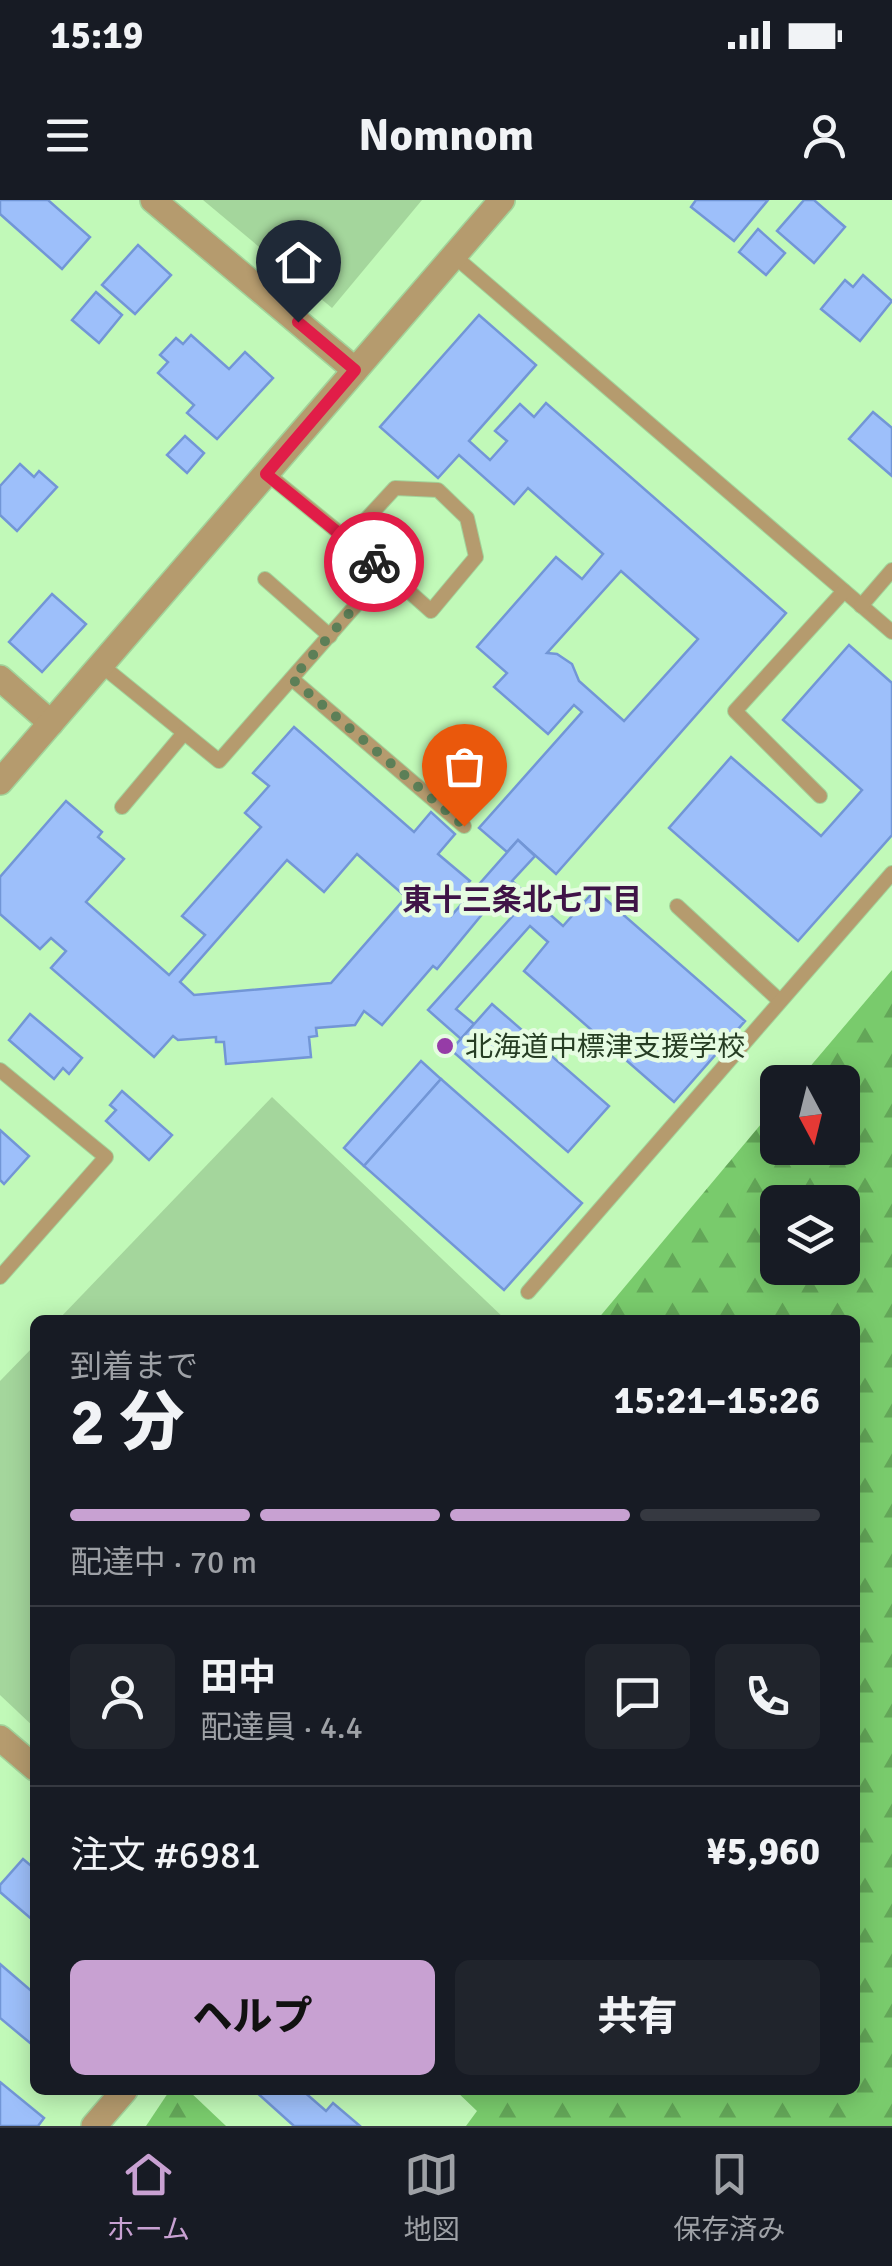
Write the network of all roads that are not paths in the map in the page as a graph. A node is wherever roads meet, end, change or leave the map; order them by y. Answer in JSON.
{"nodes":[{"id":1,"x":153,"y":200,"type":"edge"},
{"id":2,"x":502,"y":200,"type":"edge"},
{"id":3,"x":454,"y":256,"type":"junction"},
{"id":4,"x":355,"y":370,"type":"junction"},
{"id":5,"x":266,"y":474,"type":"junction"},
{"id":6,"x":347,"y":540,"type":"junction"},
{"id":7,"x":892,"y":570,"type":"edge"},
{"id":8,"x":386,"y":571,"type":"junction"},
{"id":9,"x":265,"y":579,"type":"dead end"},
{"id":10,"x":844,"y":591,"type":"junction"},
{"id":11,"x":861,"y":606,"type":"junction"},
{"id":12,"x":892,"y":632,"type":"edge"},
{"id":13,"x":330,"y":636,"type":"junction"},
{"id":14,"x":101,"y":665,"type":"junction"},
{"id":15,"x":0,"y":678,"type":"edge"},
{"id":16,"x":292,"y":679,"type":"junction"},
{"id":17,"x":50,"y":723,"type":"junction"},
{"id":18,"x":184,"y":733,"type":"junction"},
{"id":19,"x":0,"y":782,"type":"edge"},
{"id":20,"x":820,"y":796,"type":"dead end"},
{"id":21,"x":122,"y":807,"type":"dead end"},
{"id":22,"x":464,"y":826,"type":"dead end"},
{"id":23,"x":892,"y":872,"type":"edge"},
{"id":24,"x":676,"y":906,"type":"dead end"},
{"id":25,"x":780,"y":1002,"type":"junction"},
{"id":26,"x":0,"y":1070,"type":"edge"},
{"id":27,"x":0,"y":1277,"type":"edge"},
{"id":28,"x":528,"y":1292,"type":"dead end"},
{"id":29,"x":0,"y":1738,"type":"edge"},
{"id":30,"x":30,"y":1764,"type":"edge"},
{"id":31,"x":121,"y":2095,"type":"edge"},
{"id":32,"x":94,"y":2126,"type":"edge"}],
"edges":[{"from":1,"to":4,"type":"street"},
{"from":2,"to":3,"type":"street"},
{"from":3,"to":4,"type":"street"},
{"from":3,"to":10,"type":"lane"},
{"from":4,"to":5,"type":"street"},
{"from":5,"to":6,"type":"lane"},
{"from":5,"to":14,"type":"street"},
{"from":6,"to":8,"type":"lane"},
{"from":6,"to":8,"type":"lane"},
{"from":7,"to":11,"type":"lane"},
{"from":8,"to":13,"type":"lane"},
{"from":9,"to":13,"type":"lane"},
{"from":10,"to":11,"type":"lane"},
{"from":10,"to":20,"type":"lane"},
{"from":11,"to":12,"type":"lane"},
{"from":13,"to":16,"type":"lane"},
{"from":14,"to":17,"type":"street"},
{"from":14,"to":18,"type":"lane"},
{"from":15,"to":17,"type":"street"},
{"from":16,"to":18,"type":"lane"},
{"from":16,"to":22,"type":"lane"},
{"from":17,"to":19,"type":"street"},
{"from":18,"to":21,"type":"lane"},
{"from":23,"to":25,"type":"lane"},
{"from":24,"to":25,"type":"lane"},
{"from":25,"to":28,"type":"lane"},
{"from":26,"to":27,"type":"lane"},
{"from":29,"to":30,"type":"street"},
{"from":31,"to":32,"type":"street"}]}
